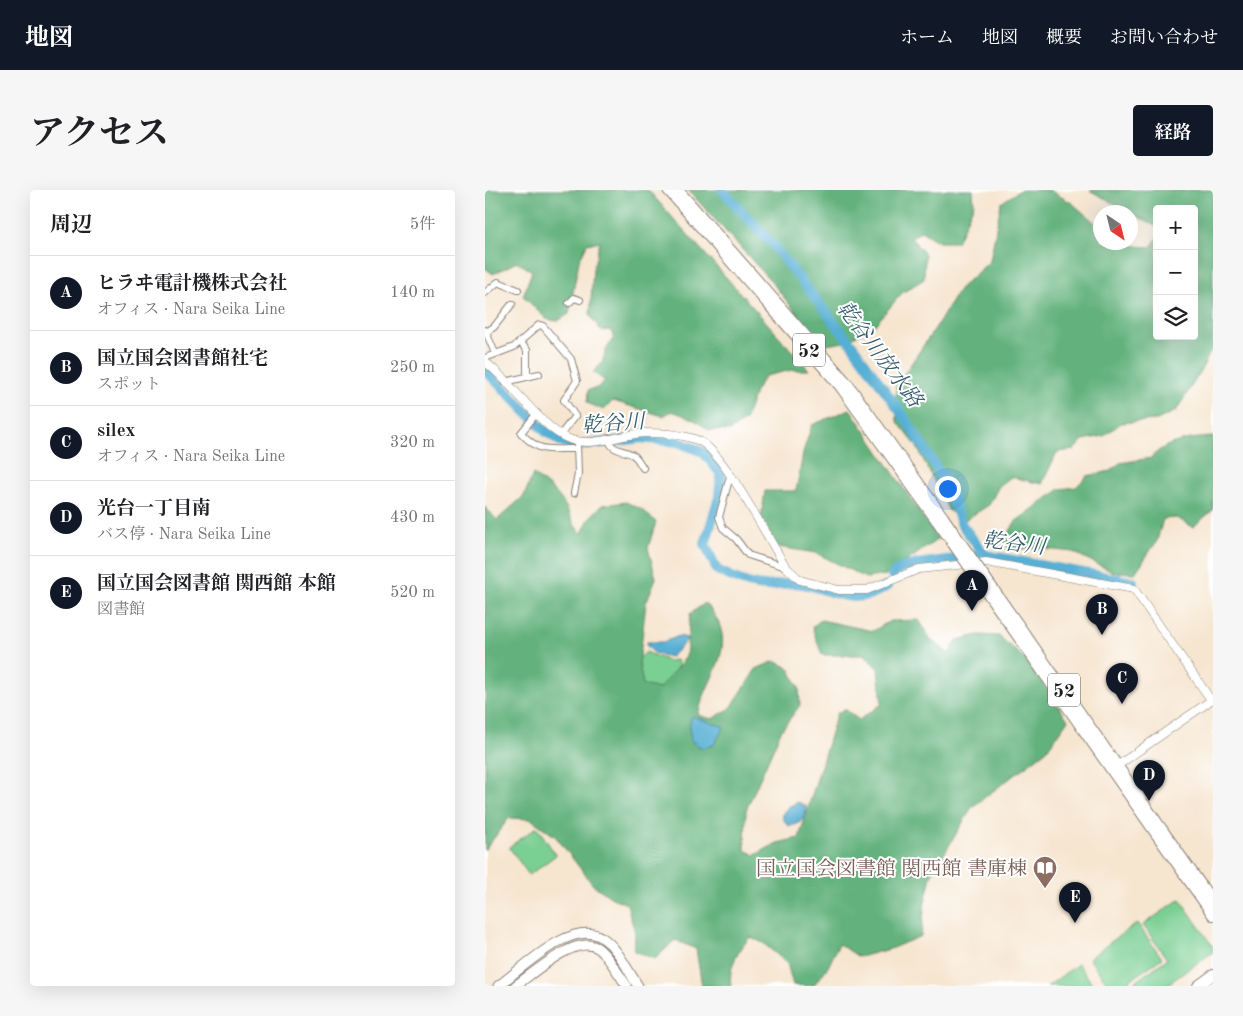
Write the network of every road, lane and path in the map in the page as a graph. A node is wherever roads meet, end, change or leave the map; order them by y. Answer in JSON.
{"nodes":[{"id":1,"x":668,"y":190,"type":"edge"},
{"id":2,"x":678,"y":190,"type":"edge"},
{"id":3,"x":518,"y":290,"type":"dead end"},
{"id":4,"x":485,"y":292,"type":"edge"},
{"id":5,"x":581,"y":300,"type":"dead end"},
{"id":6,"x":569,"y":303,"type":"dead end"},
{"id":7,"x":512,"y":304,"type":"dead end"},
{"id":8,"x":486,"y":331,"type":"edge"},
{"id":9,"x":520,"y":342,"type":"junction"},
{"id":10,"x":495,"y":353,"type":"junction"},
{"id":11,"x":485,"y":358,"type":"edge"},
{"id":12,"x":485,"y":362,"type":"edge"},
{"id":13,"x":539,"y":374,"type":"dead end"},
{"id":14,"x":527,"y":377,"type":"junction"},
{"id":15,"x":505,"y":382,"type":"junction"},
{"id":16,"x":535,"y":416,"type":"junction"},
{"id":17,"x":561,"y":434,"type":"junction"},
{"id":18,"x":609,"y":440,"type":"junction"},
{"id":19,"x":577,"y":444,"type":"junction"},
{"id":20,"x":643,"y":468,"type":"dead end"},
{"id":21,"x":730,"y":476,"type":"junction"},
{"id":22,"x":574,"y":493,"type":"dead end"},
{"id":23,"x":940,"y":519,"type":"junction"},
{"id":24,"x":786,"y":567,"type":"junction"},
{"id":25,"x":1212,"y":699,"type":"edge"},
{"id":26,"x":1115,"y":767,"type":"junction"},
{"id":27,"x":1213,"y":902,"type":"edge"},
{"id":28,"x":1213,"y":915,"type":"edge"},
{"id":29,"x":1213,"y":975,"type":"edge"},
{"id":30,"x":499,"y":986,"type":"edge"},
{"id":31,"x":515,"y":986,"type":"edge"},
{"id":32,"x":627,"y":986,"type":"edge"},
{"id":33,"x":638,"y":986,"type":"edge"},
{"id":34,"x":1198,"y":986,"type":"edge"}],
"edges":[{"from":1,"to":23,"type":"main road","number":"52"},
{"from":2,"to":23,"type":"main road","number":"52"},
{"from":3,"to":4,"type":"street"},
{"from":5,"to":6,"type":"street"},
{"from":7,"to":8,"type":"street"},
{"from":8,"to":10,"type":"street"},
{"from":9,"to":10,"type":"street"},
{"from":9,"to":14,"type":"street"},
{"from":9,"to":17,"type":"street"},
{"from":10,"to":11,"type":"street"},
{"from":12,"to":15,"type":"street"},
{"from":13,"to":14,"type":"street"},
{"from":14,"to":15,"type":"street"},
{"from":15,"to":16,"type":"street"},
{"from":16,"to":17,"type":"street"},
{"from":16,"to":19,"type":"street"},
{"from":17,"to":19,"type":"street"},
{"from":18,"to":19,"type":"street"},
{"from":18,"to":20,"type":"street"},
{"from":18,"to":21,"type":"street"},
{"from":19,"to":22,"type":"street"},
{"from":21,"to":24,"type":"street"},
{"from":21,"to":24,"type":"street"},
{"from":23,"to":26,"type":"main road","number":"52","bridge":true},
{"from":24,"to":25,"type":"street"},
{"from":25,"to":26,"type":"street"},
{"from":26,"to":27,"type":"main road","number":"52"},
{"from":26,"to":28,"type":"main road","number":"52"},
{"from":29,"to":34,"type":"main road"},
{"from":30,"to":33,"type":"main road"},
{"from":31,"to":32,"type":"main road"}]}
